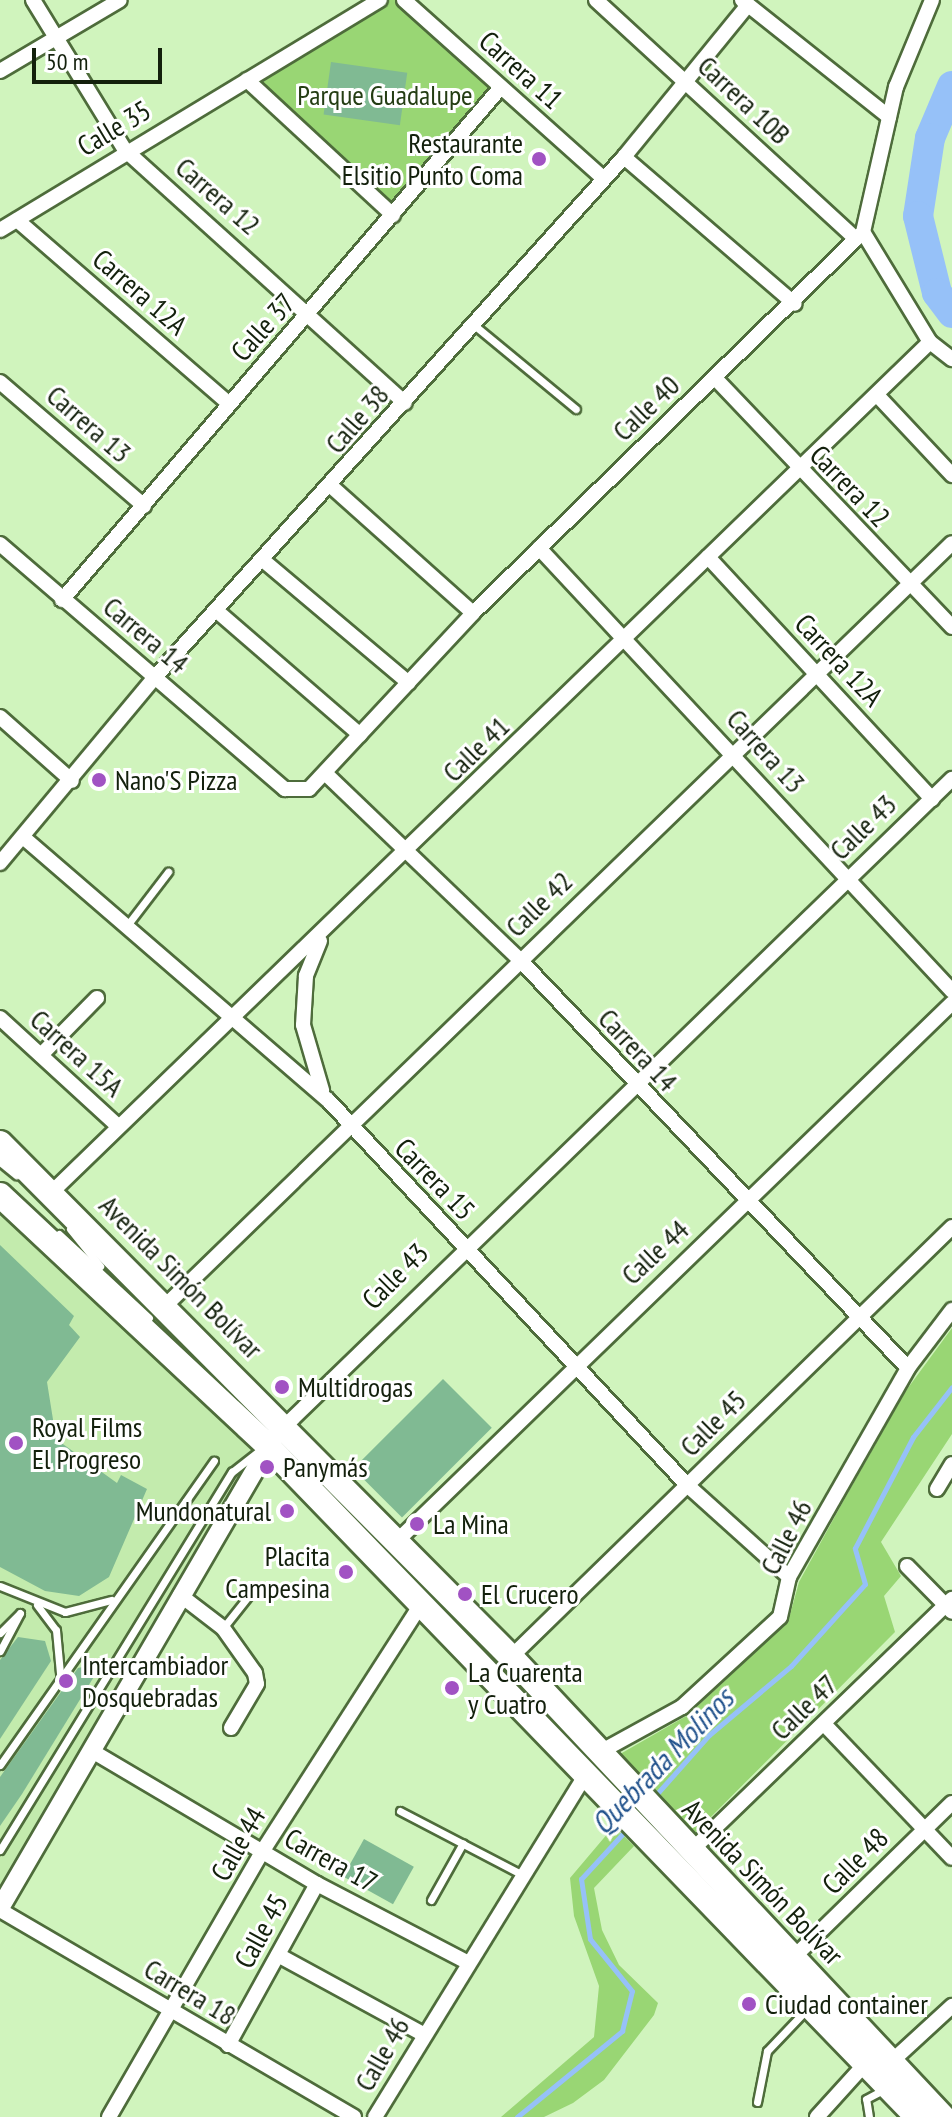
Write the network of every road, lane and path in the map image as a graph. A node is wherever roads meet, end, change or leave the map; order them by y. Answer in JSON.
{"nodes":[{"id":1,"x":33,"y":0,"type":"edge"},
{"id":2,"x":120,"y":0,"type":"edge"},
{"id":3,"x":380,"y":0,"type":"edge"},
{"id":4,"x":404,"y":0,"type":"edge"},
{"id":5,"x":596,"y":0,"type":"edge"},
{"id":6,"x":932,"y":0,"type":"edge"},
{"id":7,"x":745,"y":3,"type":"edge"},
{"id":8,"x":54,"y":40,"type":"junction"},
{"id":9,"x":0,"y":71,"type":"edge"},
{"id":10,"x":247,"y":80,"type":"junction"},
{"id":11,"x":686,"y":81,"type":"junction"},
{"id":12,"x":501,"y":87,"type":"junction"},
{"id":13,"x":889,"y":117,"type":"junction"},
{"id":14,"x":125,"y":150,"type":"junction"},
{"id":15,"x":624,"y":157,"type":"junction"},
{"id":16,"x":603,"y":178,"type":"junction"},
{"id":17,"x":393,"y":215,"type":"junction"},
{"id":18,"x":17,"y":220,"type":"junction"},
{"id":19,"x":0,"y":230,"type":"edge"},
{"id":20,"x":859,"y":236,"type":"junction"},
{"id":21,"x":795,"y":304,"type":"junction"},
{"id":22,"x":312,"y":312,"type":"junction"},
{"id":23,"x":474,"y":325,"type":"junction"},
{"id":24,"x":930,"y":342,"type":"junction"},
{"id":25,"x":952,"y":359,"type":"edge"},
{"id":26,"x":715,"y":378,"type":"junction"},
{"id":27,"x":0,"y":382,"type":"edge"},
{"id":28,"x":877,"y":395,"type":"junction"},
{"id":29,"x":228,"y":403,"type":"junction"},
{"id":30,"x":405,"y":403,"type":"junction"},
{"id":31,"x":576,"y":409,"type":"dead end"},
{"id":32,"x":797,"y":469,"type":"junction"},
{"id":33,"x":952,"y":475,"type":"edge"},
{"id":34,"x":332,"y":487,"type":"junction"},
{"id":35,"x":144,"y":506,"type":"junction"},
{"id":36,"x":952,"y":543,"type":"edge"},
{"id":37,"x":0,"y":544,"type":"edge"},
{"id":38,"x":539,"y":548,"type":"junction"},
{"id":39,"x":708,"y":557,"type":"junction"},
{"id":40,"x":264,"y":561,"type":"junction"},
{"id":41,"x":910,"y":585,"type":"junction"},
{"id":42,"x":62,"y":600,"type":"junction"},
{"id":43,"x":217,"y":611,"type":"junction"},
{"id":44,"x":473,"y":613,"type":"junction"},
{"id":45,"x":952,"y":627,"type":"edge"},
{"id":46,"x":629,"y":638,"type":"junction"},
{"id":47,"x":816,"y":673,"type":"junction"},
{"id":48,"x":156,"y":676,"type":"junction"},
{"id":49,"x":409,"y":683,"type":"junction"},
{"id":50,"x":0,"y":717,"type":"edge"},
{"id":51,"x":360,"y":735,"type":"junction"},
{"id":52,"x":733,"y":753,"type":"junction"},
{"id":53,"x":325,"y":773,"type":"junction"},
{"id":54,"x":952,"y":779,"type":"edge"},
{"id":55,"x":72,"y":781,"type":"junction"},
{"id":56,"x":296,"y":794,"type":"joint"},
{"id":57,"x":932,"y":799,"type":"junction"},
{"id":58,"x":23,"y":837,"type":"junction"},
{"id":59,"x":406,"y":852,"type":"junction"},
{"id":60,"x":0,"y":863,"type":"edge"},
{"id":61,"x":168,"y":872,"type":"dead end"},
{"id":62,"x":849,"y":880,"type":"junction"},
{"id":63,"x":336,"y":919,"type":"junction"},
{"id":64,"x":125,"y":928,"type":"junction"},
{"id":65,"x":519,"y":959,"type":"junction"},
{"id":66,"x":952,"y":991,"type":"edge"},
{"id":67,"x":97,"y":998,"type":"dead end"},
{"id":68,"x":952,"y":1003,"type":"edge"},
{"id":69,"x":232,"y":1015,"type":"junction"},
{"id":70,"x":0,"y":1018,"type":"edge"},
{"id":71,"x":41,"y":1055,"type":"junction"},
{"id":72,"x":633,"y":1084,"type":"junction"},
{"id":73,"x":328,"y":1100,"type":"junction"},
{"id":74,"x":348,"y":1126,"type":"junction"},
{"id":75,"x":119,"y":1127,"type":"junction"},
{"id":76,"x":0,"y":1143,"type":"edge"},
{"id":77,"x":0,"y":1162,"type":"edge"},
{"id":78,"x":0,"y":1183,"type":"edge"},
{"id":79,"x":54,"y":1190,"type":"junction"},
{"id":80,"x":0,"y":1195,"type":"edge"},
{"id":81,"x":747,"y":1202,"type":"junction"},
{"id":82,"x":952,"y":1227,"type":"edge"},
{"id":83,"x":464,"y":1247,"type":"junction"},
{"id":84,"x":116,"y":1286,"type":"junction"},
{"id":85,"x":165,"y":1306,"type":"junction"},
{"id":86,"x":952,"y":1310,"type":"edge"},
{"id":87,"x":856,"y":1318,"type":"junction"},
{"id":88,"x":574,"y":1363,"type":"junction"},
{"id":89,"x":198,"y":1367,"type":"dead end"},
{"id":90,"x":908,"y":1368,"type":"junction"},
{"id":91,"x":286,"y":1425,"type":"junction"},
{"id":92,"x":267,"y":1445,"type":"junction"},
{"id":93,"x":214,"y":1461,"type":"dead end"},
{"id":94,"x":952,"y":1464,"type":"edge"},
{"id":95,"x":687,"y":1485,"type":"junction"},
{"id":96,"x":937,"y":1489,"type":"dead end"},
{"id":97,"x":397,"y":1541,"type":"junction"},
{"id":98,"x":907,"y":1566,"type":"dead end"},
{"id":99,"x":789,"y":1577,"type":"junction"},
{"id":100,"x":0,"y":1586,"type":"edge"},
{"id":101,"x":250,"y":1594,"type":"dead end"},
{"id":102,"x":180,"y":1595,"type":"junction"},
{"id":103,"x":113,"y":1599,"type":"junction"},
{"id":104,"x":29,"y":1600,"type":"junction"},
{"id":105,"x":422,"y":1603,"type":"junction"},
{"id":106,"x":950,"y":1606,"type":"edge"},
{"id":107,"x":223,"y":1628,"type":"junction"},
{"id":108,"x":0,"y":1633,"type":"edge"},
{"id":109,"x":0,"y":1651,"type":"edge"},
{"id":110,"x":511,"y":1657,"type":"junction"},
{"id":111,"x":61,"y":1676,"type":"junction"},
{"id":112,"x":824,"y":1724,"type":"junction"},
{"id":113,"x":231,"y":1728,"type":"dead end"},
{"id":114,"x":92,"y":1751,"type":"junction"},
{"id":115,"x":593,"y":1762,"type":"junction"},
{"id":116,"x":0,"y":1765,"type":"edge"},
{"id":117,"x":952,"y":1803,"type":"edge"},
{"id":118,"x":400,"y":1811,"type":"dead end"},
{"id":119,"x":924,"y":1829,"type":"junction"},
{"id":120,"x":657,"y":1833,"type":"junction"},
{"id":121,"x":463,"y":1843,"type":"junction"},
{"id":122,"x":0,"y":1850,"type":"edge"},
{"id":123,"x":691,"y":1851,"type":"junction"},
{"id":124,"x":262,"y":1852,"type":"junction"},
{"id":125,"x":952,"y":1858,"type":"edge"},
{"id":126,"x":521,"y":1874,"type":"junction"},
{"id":127,"x":317,"y":1884,"type":"junction"},
{"id":128,"x":431,"y":1900,"type":"dead end"},
{"id":129,"x":0,"y":1909,"type":"edge"},
{"id":130,"x":278,"y":1955,"type":"junction"},
{"id":131,"x":795,"y":1956,"type":"junction"},
{"id":132,"x":465,"y":1961,"type":"junction"},
{"id":133,"x":809,"y":2006,"type":"junction"},
{"id":134,"x":952,"y":2006,"type":"edge"},
{"id":135,"x":173,"y":2012,"type":"junction"},
{"id":136,"x":423,"y":2034,"type":"junction"},
{"id":137,"x":228,"y":2045,"type":"junction"},
{"id":138,"x":891,"y":2062,"type":"junction"},
{"id":139,"x":865,"y":2064,"type":"junction"},
{"id":140,"x":888,"y":2087,"type":"junction"},
{"id":141,"x":757,"y":2102,"type":"dead end"},
{"id":142,"x":109,"y":2117,"type":"edge"},
{"id":143,"x":354,"y":2117,"type":"edge"},
{"id":144,"x":375,"y":2117,"type":"edge"},
{"id":145,"x":817,"y":2117,"type":"edge"},
{"id":146,"x":869,"y":2117,"type":"edge"},
{"id":147,"x":917,"y":2117,"type":"edge"},
{"id":148,"x":943,"y":2117,"type":"edge"}],
"edges":[{"from":1,"to":8,"type":"street","name":"Carrera 12"},
{"from":2,"to":8,"type":"street"},
{"from":3,"to":10,"type":"street","name":"Calle 35"},
{"from":4,"to":12,"type":"street","name":"Carrera 11"},
{"from":5,"to":11,"type":"street","name":"Carrera 10B"},
{"from":6,"to":13,"type":"street"},
{"from":7,"to":11,"type":"street","name":"Calle 38"},
{"from":7,"to":13,"type":"street"},
{"from":8,"to":9,"type":"street"},
{"from":8,"to":14,"type":"street","name":"Carrera 12"},
{"from":10,"to":14,"type":"street","name":"Calle 35"},
{"from":10,"to":17,"type":"street"},
{"from":11,"to":15,"type":"street","name":"Calle 38"},
{"from":11,"to":20,"type":"street","name":"Carrera 10B"},
{"from":12,"to":16,"type":"street","name":"Carrera 11"},
{"from":12,"to":17,"type":"street","name":"Calle 37"},
{"from":13,"to":20,"type":"street"},
{"from":14,"to":18,"type":"street","name":"Calle 35"},
{"from":14,"to":22,"type":"street","name":"Carrera 12"},
{"from":15,"to":16,"type":"street","name":"Calle 38"},
{"from":15,"to":21,"type":"street"},
{"from":16,"to":23,"type":"street","name":"Calle 38"},
{"from":17,"to":22,"type":"street","name":"Calle 37"},
{"from":18,"to":19,"type":"street","name":"Calle 35"},
{"from":18,"to":29,"type":"street","name":"Carrera 12A"},
{"from":20,"to":21,"type":"street","name":"Calle 40"},
{"from":20,"to":24,"type":"street","name":"Carrera 10B"},
{"from":21,"to":26,"type":"street","name":"Calle 40"},
{"from":22,"to":29,"type":"street","name":"Calle 37"},
{"from":22,"to":30,"type":"street","name":"Carrera 12"},
{"from":23,"to":30,"type":"street","name":"Calle 38"},
{"from":23,"to":31,"type":"lane"},
{"from":24,"to":25,"type":"street","name":"Carrera 10B"},
{"from":24,"to":28,"type":"street","name":"Calle 41"},
{"from":26,"to":32,"type":"street","name":"Carrera 12"},
{"from":26,"to":38,"type":"street","name":"Calle 40"},
{"from":27,"to":35,"type":"street","name":"Carrera 13"},
{"from":28,"to":32,"type":"street","name":"Calle 41"},
{"from":28,"to":33,"type":"street"},
{"from":29,"to":35,"type":"street","name":"Calle 37"},
{"from":30,"to":34,"type":"street","name":"Calle 38"},
{"from":32,"to":39,"type":"street","name":"Calle 41"},
{"from":32,"to":41,"type":"street","name":"Carrera 12"},
{"from":34,"to":40,"type":"street","name":"Calle 38"},
{"from":34,"to":44,"type":"street"},
{"from":35,"to":42,"type":"street","name":"Calle 37"},
{"from":36,"to":41,"type":"street","name":"Calle 42"},
{"from":37,"to":42,"type":"street","name":"Carrera 14"},
{"from":38,"to":44,"type":"street","name":"Calle 40"},
{"from":38,"to":46,"type":"street","name":"Carrera 13"},
{"from":39,"to":46,"type":"street","name":"Calle 41"},
{"from":39,"to":47,"type":"street","name":"Carrera 12A"},
{"from":40,"to":43,"type":"street","name":"Calle 38"},
{"from":40,"to":49,"type":"street"},
{"from":41,"to":45,"type":"street","name":"Carrera 12"},
{"from":41,"to":47,"type":"street","name":"Calle 42"},
{"from":42,"to":48,"type":"street","name":"Carrera 14"},
{"from":43,"to":48,"type":"street","name":"Calle 38"},
{"from":43,"to":51,"type":"street"},
{"from":44,"to":49,"type":"street","name":"Calle 40"},
{"from":46,"to":52,"type":"street","name":"Carrera 13"},
{"from":46,"to":59,"type":"street","name":"Calle 41"},
{"from":47,"to":52,"type":"street","name":"Calle 42"},
{"from":47,"to":57,"type":"street","name":"Carrera 12A"},
{"from":48,"to":55,"type":"street","name":"Calle 38"},
{"from":48,"to":56,"type":"street","name":"Carrera 14"},
{"from":49,"to":51,"type":"street","name":"Calle 40"},
{"from":50,"to":55,"type":"street"},
{"from":51,"to":53,"type":"street","name":"Calle 40"},
{"from":52,"to":62,"type":"street","name":"Carrera 13"},
{"from":52,"to":65,"type":"street","name":"Calle 42"},
{"from":53,"to":56,"type":"street","name":"Calle 40"},
{"from":53,"to":59,"type":"street","name":"Carrera 14"},
{"from":54,"to":57,"type":"street","name":"Calle 43"},
{"from":55,"to":58,"type":"street","name":"Calle 38"},
{"from":57,"to":62,"type":"street","name":"Calle 43"},
{"from":58,"to":60,"type":"street","name":"Calle 38"},
{"from":58,"to":64,"type":"street","name":"Carrera 15"},
{"from":59,"to":63,"type":"street","name":"Calle 41"},
{"from":59,"to":65,"type":"street","name":"Carrera 14"},
{"from":61,"to":64,"type":"lane"},
{"from":62,"to":66,"type":"street","name":"Carrera 13"},
{"from":62,"to":72,"type":"street","name":"Calle 43"},
{"from":63,"to":69,"type":"street","name":"Calle 41"},
{"from":63,"to":73,"type":"street"},
{"from":64,"to":69,"type":"street","name":"Carrera 15"},
{"from":65,"to":72,"type":"street","name":"Carrera 14"},
{"from":65,"to":74,"type":"street","name":"Calle 42"},
{"from":67,"to":71,"type":"street"},
{"from":68,"to":81,"type":"street","name":"Calle 44"},
{"from":69,"to":73,"type":"street","name":"Carrera 15"},
{"from":69,"to":75,"type":"street","name":"Calle 41"},
{"from":70,"to":71,"type":"street","name":"Carrera 15A"},
{"from":71,"to":75,"type":"street","name":"Carrera 15A"},
{"from":72,"to":81,"type":"street","name":"Carrera 14"},
{"from":72,"to":83,"type":"street","name":"Calle 43"},
{"from":73,"to":74,"type":"street","name":"Carrera 15"},
{"from":74,"to":83,"type":"street","name":"Carrera 15"},
{"from":74,"to":85,"type":"street","name":"Calle 42"},
{"from":75,"to":79,"type":"street","name":"Calle 41"},
{"from":76,"to":79,"type":"main road","name":"Avenida Simón Bolívar"},
{"from":77,"to":84,"type":"lane"},
{"from":78,"to":84,"type":"lane"},
{"from":79,"to":85,"type":"main road","name":"Avenida Simón Bolívar"},
{"from":80,"to":92,"type":"main road","name":"Avenida Simón Bolívar"},
{"from":81,"to":87,"type":"street","name":"Carrera 14"},
{"from":81,"to":88,"type":"street","name":"Calle 44"},
{"from":82,"to":87,"type":"street","name":"Calle 45"},
{"from":83,"to":88,"type":"street","name":"Carrera 15"},
{"from":83,"to":91,"type":"street","name":"Calle 43"},
{"from":84,"to":89,"type":"lane"},
{"from":85,"to":91,"type":"main road","name":"Avenida Simón Bolívar"},
{"from":86,"to":90,"type":"street","name":"Calle 46"},
{"from":87,"to":90,"type":"street","name":"Carrera 14"},
{"from":87,"to":95,"type":"street","name":"Calle 45"},
{"from":88,"to":95,"type":"street","name":"Carrera 15"},
{"from":88,"to":97,"type":"street","name":"Calle 44"},
{"from":90,"to":99,"type":"street","name":"Calle 46"},
{"from":91,"to":92,"type":"street","name":"Calle 43"},
{"from":91,"to":97,"type":"main road","name":"Avenida Simón Bolívar"},
{"from":92,"to":97,"type":"main road"},
{"from":92,"to":102,"type":"street","name":"Calle 43"},
{"from":92,"to":105,"type":"main road","name":"Avenida Simón Bolívar"},
{"from":92,"to":122,"type":"lane"},
{"from":93,"to":103,"type":"lane"},
{"from":94,"to":96,"type":"street"},
{"from":95,"to":99,"type":"street","name":"Carrera 15"},
{"from":95,"to":110,"type":"street","name":"Calle 45"},
{"from":97,"to":110,"type":"main road","name":"Avenida Simón Bolívar"},
{"from":98,"to":106,"type":"street"},
{"from":99,"to":115,"type":"street","name":"Calle 46"},
{"from":100,"to":104,"type":"lane"},
{"from":101,"to":107,"type":"lane"},
{"from":102,"to":107,"type":"street"},
{"from":102,"to":114,"type":"street","name":"Calle 43"},
{"from":103,"to":104,"type":"lane"},
{"from":103,"to":111,"type":"lane"},
{"from":104,"to":111,"type":"lane"},
{"from":105,"to":115,"type":"main road","name":"Avenida Simón Bolívar"},
{"from":105,"to":124,"type":"street","name":"Calle 44"},
{"from":106,"to":112,"type":"street","name":"Calle 47"},
{"from":107,"to":113,"type":"street"},
{"from":108,"to":109,"type":"lane"},
{"from":110,"to":115,"type":"main road","name":"Avenida Simón Bolívar"},
{"from":111,"to":116,"type":"lane"},
{"from":112,"to":119,"type":"street"},
{"from":112,"to":123,"type":"street","name":"Calle 47"},
{"from":114,"to":124,"type":"street","name":"Carrera 17"},
{"from":114,"to":129,"type":"street","name":"Calle 43"},
{"from":115,"to":120,"type":"main road","name":"Avenida Simón Bolívar"},
{"from":115,"to":126,"type":"street","name":"Calle 46"},
{"from":117,"to":119,"type":"street","name":"Calle 48"},
{"from":118,"to":121,"type":"lane"},
{"from":119,"to":125,"type":"street"},
{"from":119,"to":131,"type":"street","name":"Calle 48"},
{"from":120,"to":123,"type":"main road","name":"Avenida Simón Bolívar"},
{"from":120,"to":133,"type":"main road","name":"Avenida Simón Bolívar"},
{"from":121,"to":126,"type":"lane"},
{"from":121,"to":128,"type":"lane"},
{"from":123,"to":131,"type":"main road","name":"Avenida Simón Bolívar"},
{"from":124,"to":127,"type":"street","name":"Carrera 17"},
{"from":124,"to":135,"type":"street","name":"Calle 44"},
{"from":126,"to":132,"type":"street","name":"Calle 46"},
{"from":127,"to":130,"type":"street","name":"Calle 45"},
{"from":127,"to":132,"type":"street","name":"Carrera 17"},
{"from":129,"to":135,"type":"street","name":"Carrera 18"},
{"from":130,"to":136,"type":"street"},
{"from":130,"to":137,"type":"street","name":"Calle 45"},
{"from":131,"to":138,"type":"main road","name":"Avenida Simón Bolívar"},
{"from":132,"to":136,"type":"street","name":"Calle 46"},
{"from":133,"to":139,"type":"main road","name":"Avenida Simón Bolívar"},
{"from":133,"to":141,"type":"lane"},
{"from":134,"to":138,"type":"street"},
{"from":135,"to":137,"type":"street","name":"Carrera 18"},
{"from":135,"to":142,"type":"street","name":"Calle 44"},
{"from":136,"to":144,"type":"street","name":"Calle 46"},
{"from":137,"to":143,"type":"street","name":"Carrera 18"},
{"from":138,"to":148,"type":"main road","name":"Avenida Simón Bolívar"},
{"from":139,"to":140,"type":"main road","name":"Avenida Simón Bolívar"},
{"from":139,"to":145,"type":"street"},
{"from":140,"to":146,"type":"lane"},
{"from":140,"to":147,"type":"main road","name":"Avenida Simón Bolívar"}]}
